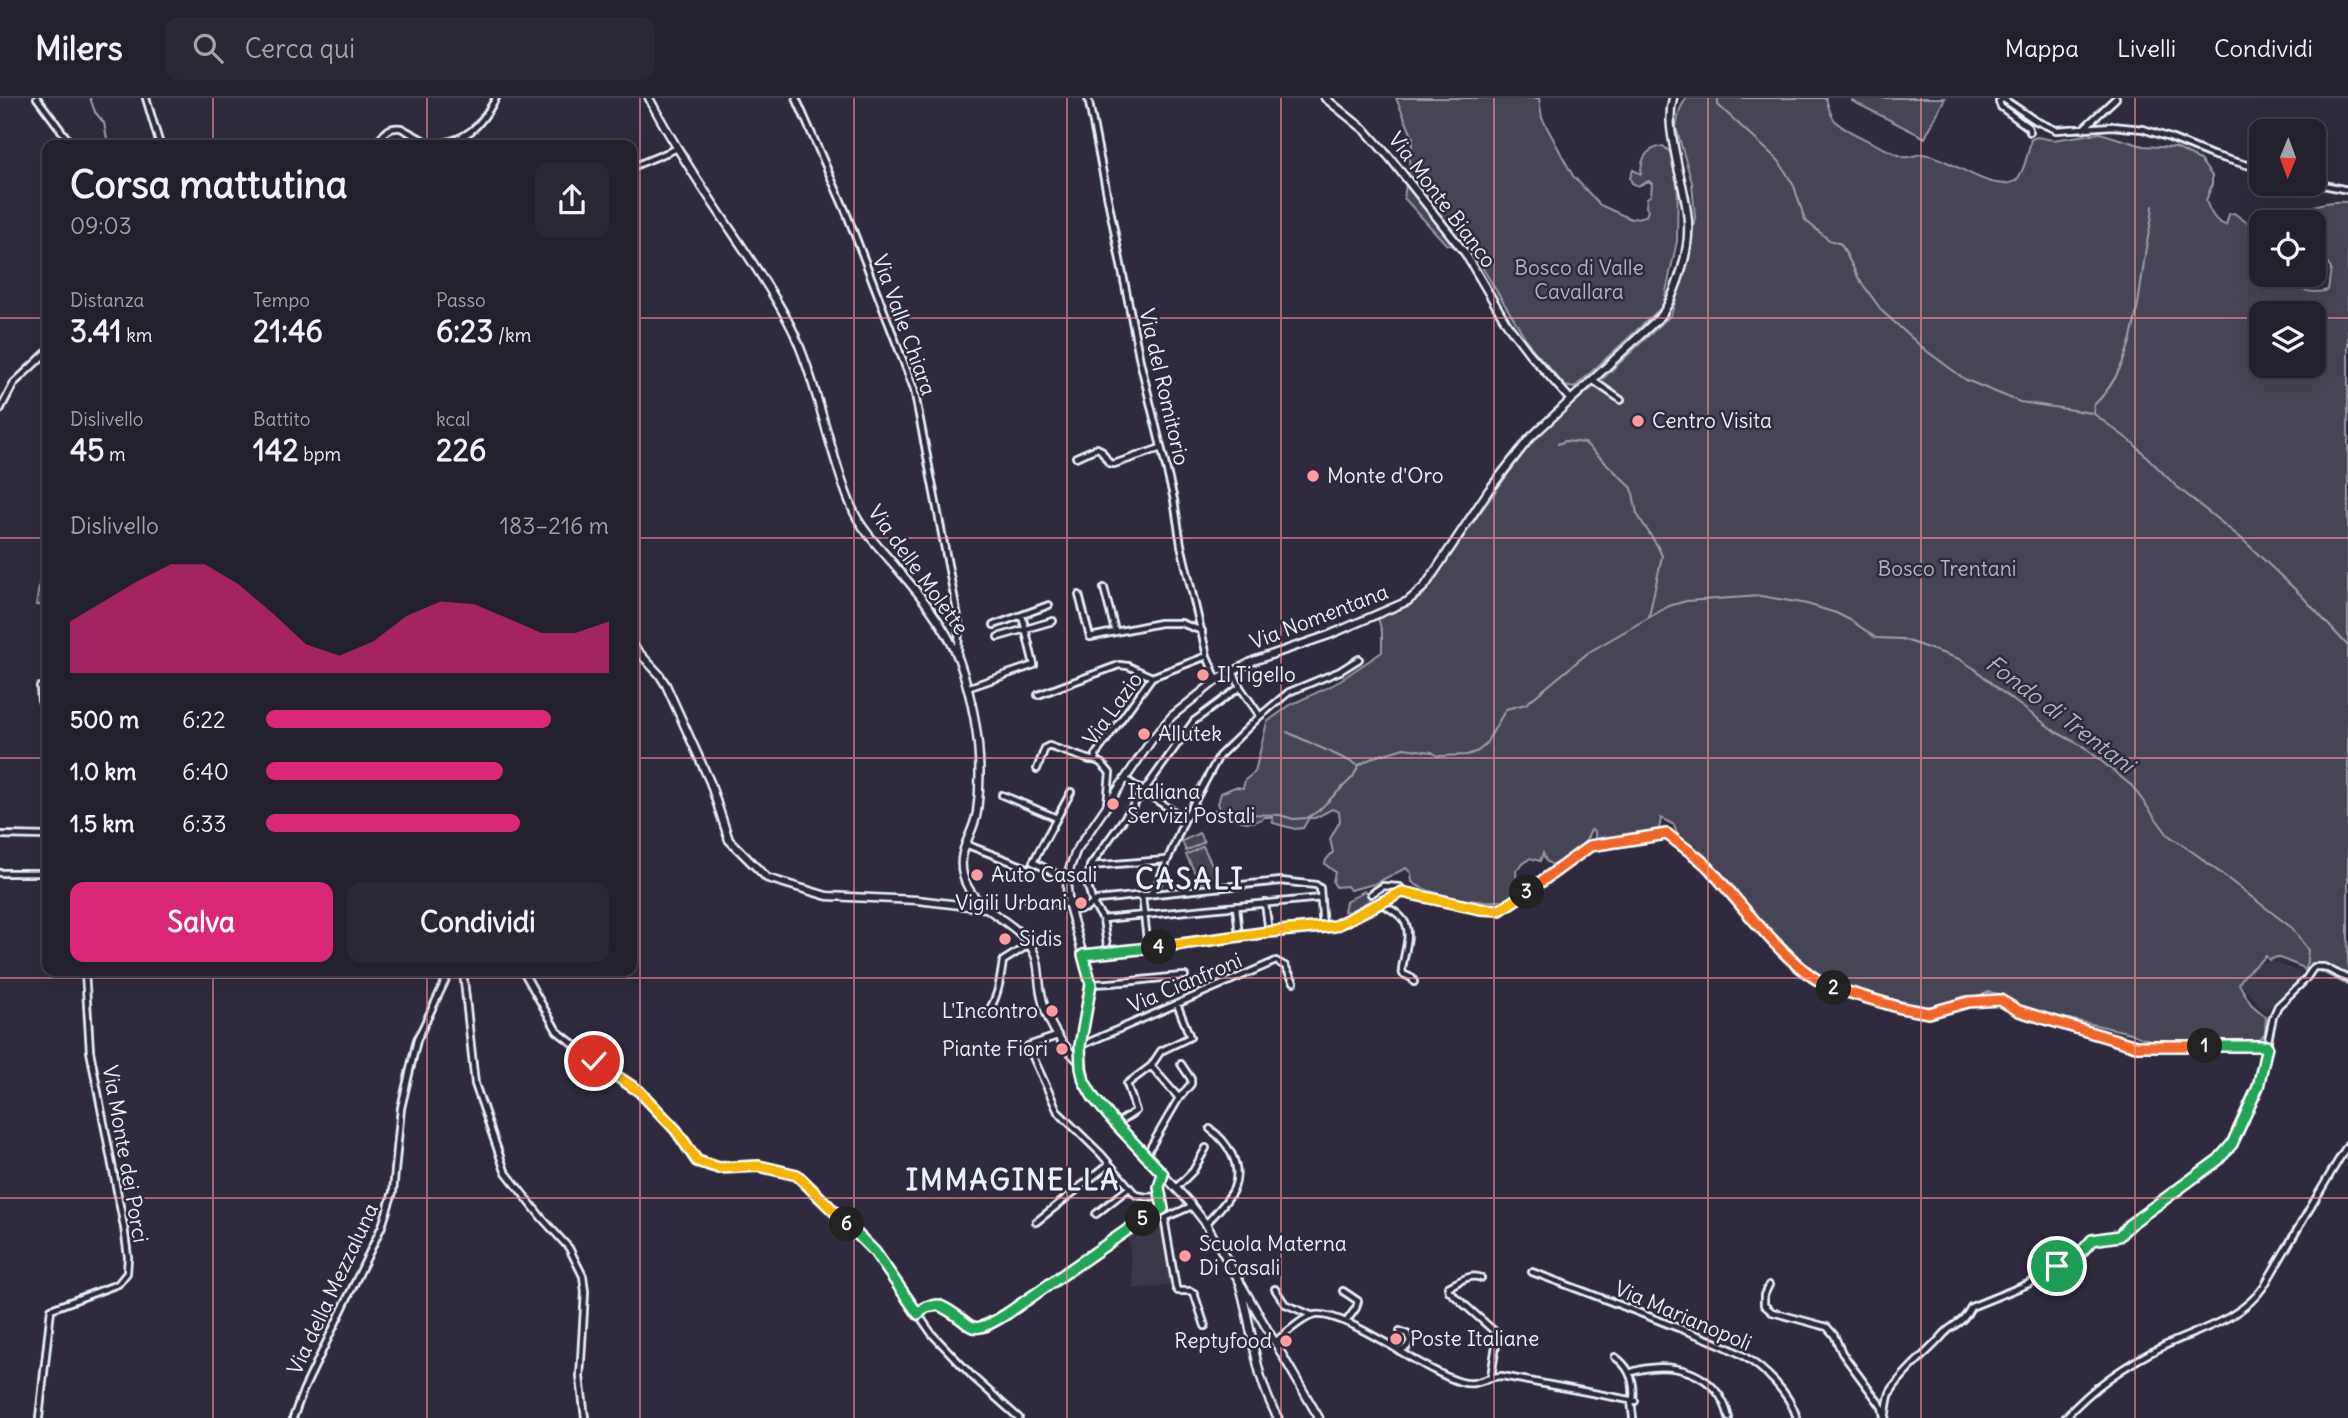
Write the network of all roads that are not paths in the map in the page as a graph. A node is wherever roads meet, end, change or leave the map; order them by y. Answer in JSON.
{"nodes":[{"id":1,"x":37,"y":98,"type":"edge"},
{"id":2,"x":146,"y":98,"type":"edge"},
{"id":3,"x":496,"y":98,"type":"edge"},
{"id":4,"x":649,"y":98,"type":"edge"},
{"id":5,"x":796,"y":98,"type":"edge"},
{"id":6,"x":1088,"y":98,"type":"edge"},
{"id":7,"x":1325,"y":98,"type":"edge"},
{"id":8,"x":1673,"y":98,"type":"edge"},
{"id":9,"x":2003,"y":98,"type":"edge"},
{"id":10,"x":2116,"y":98,"type":"edge"},
{"id":11,"x":2082,"y":130,"type":"junction"},
{"id":12,"x":2030,"y":132,"type":"dead end"},
{"id":13,"x":68,"y":140,"type":"edge"},
{"id":14,"x":159,"y":140,"type":"edge"},
{"id":15,"x":380,"y":140,"type":"edge"},
{"id":16,"x":423,"y":140,"type":"edge"},
{"id":17,"x":450,"y":140,"type":"edge"},
{"id":18,"x":678,"y":148,"type":"junction"},
{"id":19,"x":637,"y":165,"type":"edge"},
{"id":20,"x":2249,"y":166,"type":"edge"},
{"id":21,"x":2326,"y":185,"type":"edge"},
{"id":22,"x":2348,"y":190,"type":"edge"},
{"id":23,"x":42,"y":357,"type":"edge"},
{"id":24,"x":1592,"y":380,"type":"junction"},
{"id":25,"x":1570,"y":399,"type":"junction"},
{"id":26,"x":1621,"y":400,"type":"dead end"},
{"id":27,"x":0,"y":410,"type":"edge"},
{"id":28,"x":1160,"y":449,"type":"junction"},
{"id":29,"x":1076,"y":457,"type":"dead end"},
{"id":30,"x":1104,"y":588,"type":"dead end"},
{"id":31,"x":1079,"y":596,"type":"dead end"},
{"id":32,"x":1049,"y":605,"type":"dead end"},
{"id":33,"x":1022,"y":615,"type":"junction"},
{"id":34,"x":1053,"y":621,"type":"dead end"},
{"id":35,"x":994,"y":625,"type":"dead end"},
{"id":36,"x":1026,"y":629,"type":"junction"},
{"id":37,"x":1202,"y":631,"type":"junction"},
{"id":38,"x":1115,"y":632,"type":"junction"},
{"id":39,"x":998,"y":638,"type":"dead end"},
{"id":40,"x":637,"y":651,"type":"edge"},
{"id":41,"x":958,"y":656,"type":"junction"},
{"id":42,"x":1207,"y":656,"type":"junction"},
{"id":43,"x":1359,"y":659,"type":"dead end"},
{"id":44,"x":1233,"y":670,"type":"junction"},
{"id":45,"x":1152,"y":677,"type":"junction"},
{"id":46,"x":1216,"y":680,"type":"junction"},
{"id":47,"x":40,"y":687,"type":"dead end"},
{"id":48,"x":1240,"y":687,"type":"junction"},
{"id":49,"x":967,"y":688,"type":"junction"},
{"id":50,"x":1038,"y":695,"type":"dead end"},
{"id":51,"x":42,"y":702,"type":"edge"},
{"id":52,"x":1261,"y":716,"type":"junction"},
{"id":53,"x":1096,"y":760,"type":"junction"},
{"id":54,"x":1037,"y":769,"type":"dead end"},
{"id":55,"x":1125,"y":779,"type":"junction"},
{"id":56,"x":1071,"y":792,"type":"dead end"},
{"id":57,"x":1142,"y":792,"type":"junction"},
{"id":58,"x":1002,"y":795,"type":"dead end"},
{"id":59,"x":1107,"y":808,"type":"junction"},
{"id":60,"x":1057,"y":818,"type":"junction"},
{"id":61,"x":1185,"y":820,"type":"junction"},
{"id":62,"x":0,"y":835,"type":"edge"},
{"id":63,"x":42,"y":836,"type":"edge"},
{"id":64,"x":965,"y":844,"type":"junction"},
{"id":65,"x":1166,"y":860,"type":"junction"},
{"id":66,"x":1090,"y":866,"type":"junction"},
{"id":67,"x":1025,"y":867,"type":"dead end"},
{"id":68,"x":0,"y":873,"type":"edge"},
{"id":69,"x":42,"y":873,"type":"edge"},
{"id":70,"x":1068,"y":880,"type":"junction"},
{"id":71,"x":1402,"y":892,"type":"junction"},
{"id":72,"x":1371,"y":894,"type":"dead end"},
{"id":73,"x":1142,"y":895,"type":"junction"},
{"id":74,"x":1149,"y":895,"type":"junction"},
{"id":75,"x":1321,"y":898,"type":"junction"},
{"id":76,"x":1029,"y":901,"type":"dead end"},
{"id":77,"x":1265,"y":903,"type":"junction"},
{"id":78,"x":1379,"y":903,"type":"junction"},
{"id":79,"x":1093,"y":904,"type":"junction"},
{"id":80,"x":1236,"y":906,"type":"junction"},
{"id":81,"x":1070,"y":907,"type":"junction"},
{"id":82,"x":985,"y":908,"type":"junction"},
{"id":83,"x":1144,"y":915,"type":"junction"},
{"id":84,"x":1103,"y":919,"type":"junction"},
{"id":85,"x":1323,"y":929,"type":"junction"},
{"id":86,"x":1269,"y":932,"type":"junction"},
{"id":87,"x":1240,"y":936,"type":"junction"},
{"id":88,"x":1031,"y":944,"type":"junction"},
{"id":89,"x":1148,"y":949,"type":"junction"},
{"id":90,"x":1108,"y":952,"type":"junction"},
{"id":91,"x":1083,"y":955,"type":"junction"},
{"id":92,"x":1185,"y":975,"type":"dead end"},
{"id":93,"x":85,"y":976,"type":"edge"},
{"id":94,"x":448,"y":976,"type":"edge"},
{"id":95,"x":463,"y":976,"type":"edge"},
{"id":96,"x":526,"y":976,"type":"edge"},
{"id":97,"x":2348,"y":979,"type":"edge"},
{"id":98,"x":1294,"y":982,"type":"dead end"},
{"id":99,"x":1414,"y":982,"type":"dead end"},
{"id":100,"x":1091,"y":984,"type":"junction"},
{"id":101,"x":1177,"y":1004,"type":"junction"},
{"id":102,"x":985,"y":1016,"type":"dead end"},
{"id":103,"x":1057,"y":1036,"type":"junction"},
{"id":104,"x":1080,"y":1046,"type":"junction"},
{"id":105,"x":2267,"y":1046,"type":"junction"},
{"id":106,"x":1081,"y":1063,"type":"junction"},
{"id":107,"x":1181,"y":1064,"type":"dead end"},
{"id":108,"x":1151,"y":1066,"type":"junction"},
{"id":109,"x":1179,"y":1098,"type":"junction"},
{"id":110,"x":1116,"y":1124,"type":"junction"},
{"id":111,"x":1210,"y":1129,"type":"dead end"},
{"id":112,"x":2348,"y":1144,"type":"edge"},
{"id":113,"x":1206,"y":1147,"type":"dead end"},
{"id":114,"x":1146,"y":1156,"type":"junction"},
{"id":115,"x":1109,"y":1163,"type":"junction"},
{"id":116,"x":1163,"y":1174,"type":"junction"},
{"id":117,"x":1129,"y":1188,"type":"junction"},
{"id":118,"x":1176,"y":1188,"type":"junction"},
{"id":119,"x":1160,"y":1196,"type":"junction"},
{"id":120,"x":1192,"y":1206,"type":"junction"},
{"id":121,"x":1163,"y":1209,"type":"junction"},
{"id":122,"x":1096,"y":1214,"type":"dead end"},
{"id":123,"x":1167,"y":1218,"type":"junction"},
{"id":124,"x":1036,"y":1222,"type":"dead end"},
{"id":125,"x":1206,"y":1224,"type":"junction"},
{"id":126,"x":1532,"y":1272,"type":"dead end"},
{"id":127,"x":1236,"y":1274,"type":"junction"},
{"id":128,"x":1481,"y":1278,"type":"dead end"},
{"id":129,"x":1769,"y":1285,"type":"dead end"},
{"id":130,"x":1275,"y":1289,"type":"dead end"},
{"id":131,"x":1343,"y":1291,"type":"dead end"},
{"id":132,"x":918,"y":1314,"type":"junction"},
{"id":133,"x":1312,"y":1315,"type":"junction"},
{"id":134,"x":1346,"y":1322,"type":"junction"},
{"id":135,"x":1205,"y":1326,"type":"dead end"},
{"id":136,"x":1400,"y":1331,"type":"dead end"},
{"id":137,"x":1275,"y":1342,"type":"junction"},
{"id":138,"x":1396,"y":1351,"type":"junction"},
{"id":139,"x":1615,"y":1357,"type":"dead end"},
{"id":140,"x":1629,"y":1373,"type":"junction"},
{"id":141,"x":1491,"y":1376,"type":"junction"},
{"id":142,"x":1633,"y":1401,"type":"junction"},
{"id":143,"x":39,"y":1418,"type":"edge"},
{"id":144,"x":293,"y":1418,"type":"edge"},
{"id":145,"x":585,"y":1418,"type":"edge"},
{"id":146,"x":1019,"y":1418,"type":"edge"},
{"id":147,"x":1278,"y":1418,"type":"edge"},
{"id":148,"x":1319,"y":1418,"type":"edge"},
{"id":149,"x":1633,"y":1418,"type":"edge"},
{"id":150,"x":1729,"y":1418,"type":"edge"},
{"id":151,"x":1797,"y":1418,"type":"edge"},
{"id":152,"x":1885,"y":1418,"type":"edge"},
{"id":153,"x":2065,"y":1418,"type":"edge"}],
"edges":[{"from":1,"to":13,"type":"street"},
{"from":2,"to":14,"type":"street"},
{"from":3,"to":17,"type":"street"},
{"from":4,"to":18,"type":"main road","name":"Via delle Molette"},
{"from":5,"to":41,"type":"street","name":"Via Valle Chiara"},
{"from":6,"to":28,"type":"street","name":"Via del Romitorio"},
{"from":7,"to":25,"type":"main road","name":"Via Monte Bianco"},
{"from":8,"to":24,"type":"main road","name":"Via Nomentana"},
{"from":9,"to":11,"type":"street"},
{"from":9,"to":12,"type":"street"},
{"from":10,"to":11,"type":"street"},
{"from":11,"to":20,"type":"street"},
{"from":15,"to":16,"type":"street"},
{"from":18,"to":19,"type":"street"},
{"from":18,"to":41,"type":"main road","name":"Via delle Molette"},
{"from":21,"to":22,"type":"street"},
{"from":23,"to":27,"type":"street"},
{"from":24,"to":25,"type":"main road","name":"Via Nomentana"},
{"from":24,"to":26,"type":"street"},
{"from":25,"to":44,"type":"main road","name":"Via Nomentana"},
{"from":28,"to":29,"type":"street"},
{"from":28,"to":37,"type":"street","name":"Via del Romitorio"},
{"from":30,"to":38,"type":"street"},
{"from":31,"to":38,"type":"street"},
{"from":32,"to":33,"type":"street"},
{"from":33,"to":35,"type":"street"},
{"from":33,"to":36,"type":"street"},
{"from":34,"to":36,"type":"street"},
{"from":36,"to":39,"type":"street"},
{"from":36,"to":49,"type":"street"},
{"from":37,"to":38,"type":"street"},
{"from":37,"to":42,"type":"street","name":"Via del Romitorio"},
{"from":40,"to":82,"type":"main road"},
{"from":41,"to":49,"type":"main road","name":"Via delle Molette"},
{"from":42,"to":45,"type":"street","name":"Via Lazio"},
{"from":42,"to":46,"type":"street","name":"Via del Romitorio"},
{"from":43,"to":52,"type":"street"},
{"from":44,"to":46,"type":"main road","name":"Via Nomentana"},
{"from":44,"to":48,"type":"street"},
{"from":45,"to":50,"type":"street"},
{"from":45,"to":53,"type":"street","name":"Via Lazio"},
{"from":46,"to":55,"type":"main road","name":"Via Nomentana"},
{"from":47,"to":51,"type":"street"},
{"from":48,"to":52,"type":"street"},
{"from":48,"to":57,"type":"street"},
{"from":49,"to":64,"type":"main road","name":"Via delle Molette"},
{"from":52,"to":61,"type":"street"},
{"from":53,"to":54,"type":"street"},
{"from":53,"to":59,"type":"street","name":"Via Lazio"},
{"from":55,"to":57,"type":"street"},
{"from":55,"to":59,"type":"main road","name":"Via Nomentana"},
{"from":56,"to":60,"type":"street"},
{"from":57,"to":61,"type":"street"},
{"from":57,"to":66,"type":"street"},
{"from":58,"to":60,"type":"street"},
{"from":59,"to":70,"type":"main road","name":"Via Nomentana"},
{"from":60,"to":70,"type":"street"},
{"from":61,"to":65,"type":"street"},
{"from":62,"to":63,"type":"street"},
{"from":64,"to":67,"type":"street"},
{"from":64,"to":82,"type":"main road","name":"Via delle Molette"},
{"from":65,"to":66,"type":"street"},
{"from":65,"to":74,"type":"street"},
{"from":66,"to":79,"type":"street"},
{"from":68,"to":69,"type":"street"},
{"from":70,"to":81,"type":"main road","name":"Via Nomentana"},
{"from":71,"to":72,"type":"street"},
{"from":71,"to":78,"type":"street"},
{"from":71,"to":105,"type":"street"},
{"from":73,"to":74,"type":"street"},
{"from":73,"to":79,"type":"street"},
{"from":73,"to":83,"type":"street"},
{"from":74,"to":75,"type":"street"},
{"from":75,"to":77,"type":"street"},
{"from":75,"to":85,"type":"street"},
{"from":76,"to":81,"type":"street"},
{"from":77,"to":80,"type":"street"},
{"from":77,"to":86,"type":"street"},
{"from":78,"to":85,"type":"street"},
{"from":78,"to":99,"type":"street"},
{"from":79,"to":81,"type":"street"},
{"from":79,"to":84,"type":"street"},
{"from":80,"to":83,"type":"street"},
{"from":80,"to":87,"type":"street"},
{"from":81,"to":91,"type":"main road","name":"Via Nomentana"},
{"from":82,"to":88,"type":"main road","name":"Via delle Molette"},
{"from":83,"to":84,"type":"street"},
{"from":83,"to":89,"type":"street"},
{"from":84,"to":90,"type":"street"},
{"from":85,"to":86,"type":"street"},
{"from":86,"to":87,"type":"street"},
{"from":87,"to":89,"type":"street"},
{"from":88,"to":102,"type":"street"},
{"from":88,"to":103,"type":"main road"},
{"from":89,"to":90,"type":"street"},
{"from":90,"to":91,"type":"street"},
{"from":91,"to":100,"type":"main road","name":"Via Nomentana"},
{"from":92,"to":100,"type":"street"},
{"from":93,"to":143,"type":"street","name":"Via Monte dei Porci"},
{"from":94,"to":144,"type":"street","name":"Via della Mezzaluna"},
{"from":95,"to":145,"type":"street"},
{"from":96,"to":132,"type":"street"},
{"from":97,"to":105,"type":"street"},
{"from":98,"to":101,"type":"street","name":"Via Cianfroni"},
{"from":100,"to":104,"type":"main road","name":"Via Nomentana"},
{"from":101,"to":104,"type":"street","name":"Via Cianfroni"},
{"from":101,"to":108,"type":"street"},
{"from":103,"to":106,"type":"main road"},
{"from":103,"to":115,"type":"street"},
{"from":104,"to":106,"type":"main road","name":"Via Nomentana"},
{"from":105,"to":152,"type":"street"},
{"from":106,"to":110,"type":"main road","name":"Via Nomentana"},
{"from":107,"to":109,"type":"street"},
{"from":108,"to":109,"type":"street"},
{"from":108,"to":110,"type":"street"},
{"from":109,"to":114,"type":"street"},
{"from":110,"to":114,"type":"main road","name":"Via Nomentana"},
{"from":111,"to":125,"type":"street"},
{"from":112,"to":153,"type":"street"},
{"from":113,"to":118,"type":"street"},
{"from":114,"to":116,"type":"main road","name":"Via Nomentana"},
{"from":115,"to":117,"type":"street"},
{"from":115,"to":124,"type":"street"},
{"from":116,"to":118,"type":"main road","name":"Via Nomentana"},
{"from":116,"to":119,"type":"street"},
{"from":117,"to":119,"type":"street"},
{"from":117,"to":122,"type":"street"},
{"from":118,"to":120,"type":"main road","name":"Via Nomentana"},
{"from":119,"to":121,"type":"street"},
{"from":120,"to":123,"type":"street"},
{"from":120,"to":125,"type":"main road","name":"Via Nomentana"},
{"from":121,"to":123,"type":"street"},
{"from":121,"to":132,"type":"street"},
{"from":123,"to":135,"type":"street"},
{"from":125,"to":127,"type":"main road","name":"Via Nomentana"},
{"from":126,"to":151,"type":"street","name":"Via Marianopoli"},
{"from":127,"to":137,"type":"main road","name":"Via Nomentana"},
{"from":127,"to":147,"type":"main road"},
{"from":128,"to":141,"type":"street"},
{"from":129,"to":152,"type":"street"},
{"from":130,"to":133,"type":"street"},
{"from":131,"to":134,"type":"street"},
{"from":132,"to":146,"type":"street"},
{"from":133,"to":134,"type":"street"},
{"from":133,"to":137,"type":"street"},
{"from":134,"to":138,"type":"street"},
{"from":136,"to":138,"type":"street"},
{"from":137,"to":148,"type":"main road","name":"Via Nomentana"},
{"from":138,"to":141,"type":"street"},
{"from":139,"to":140,"type":"street"},
{"from":140,"to":142,"type":"street"},
{"from":140,"to":150,"type":"street"},
{"from":141,"to":142,"type":"street"},
{"from":142,"to":149,"type":"street"}]}
